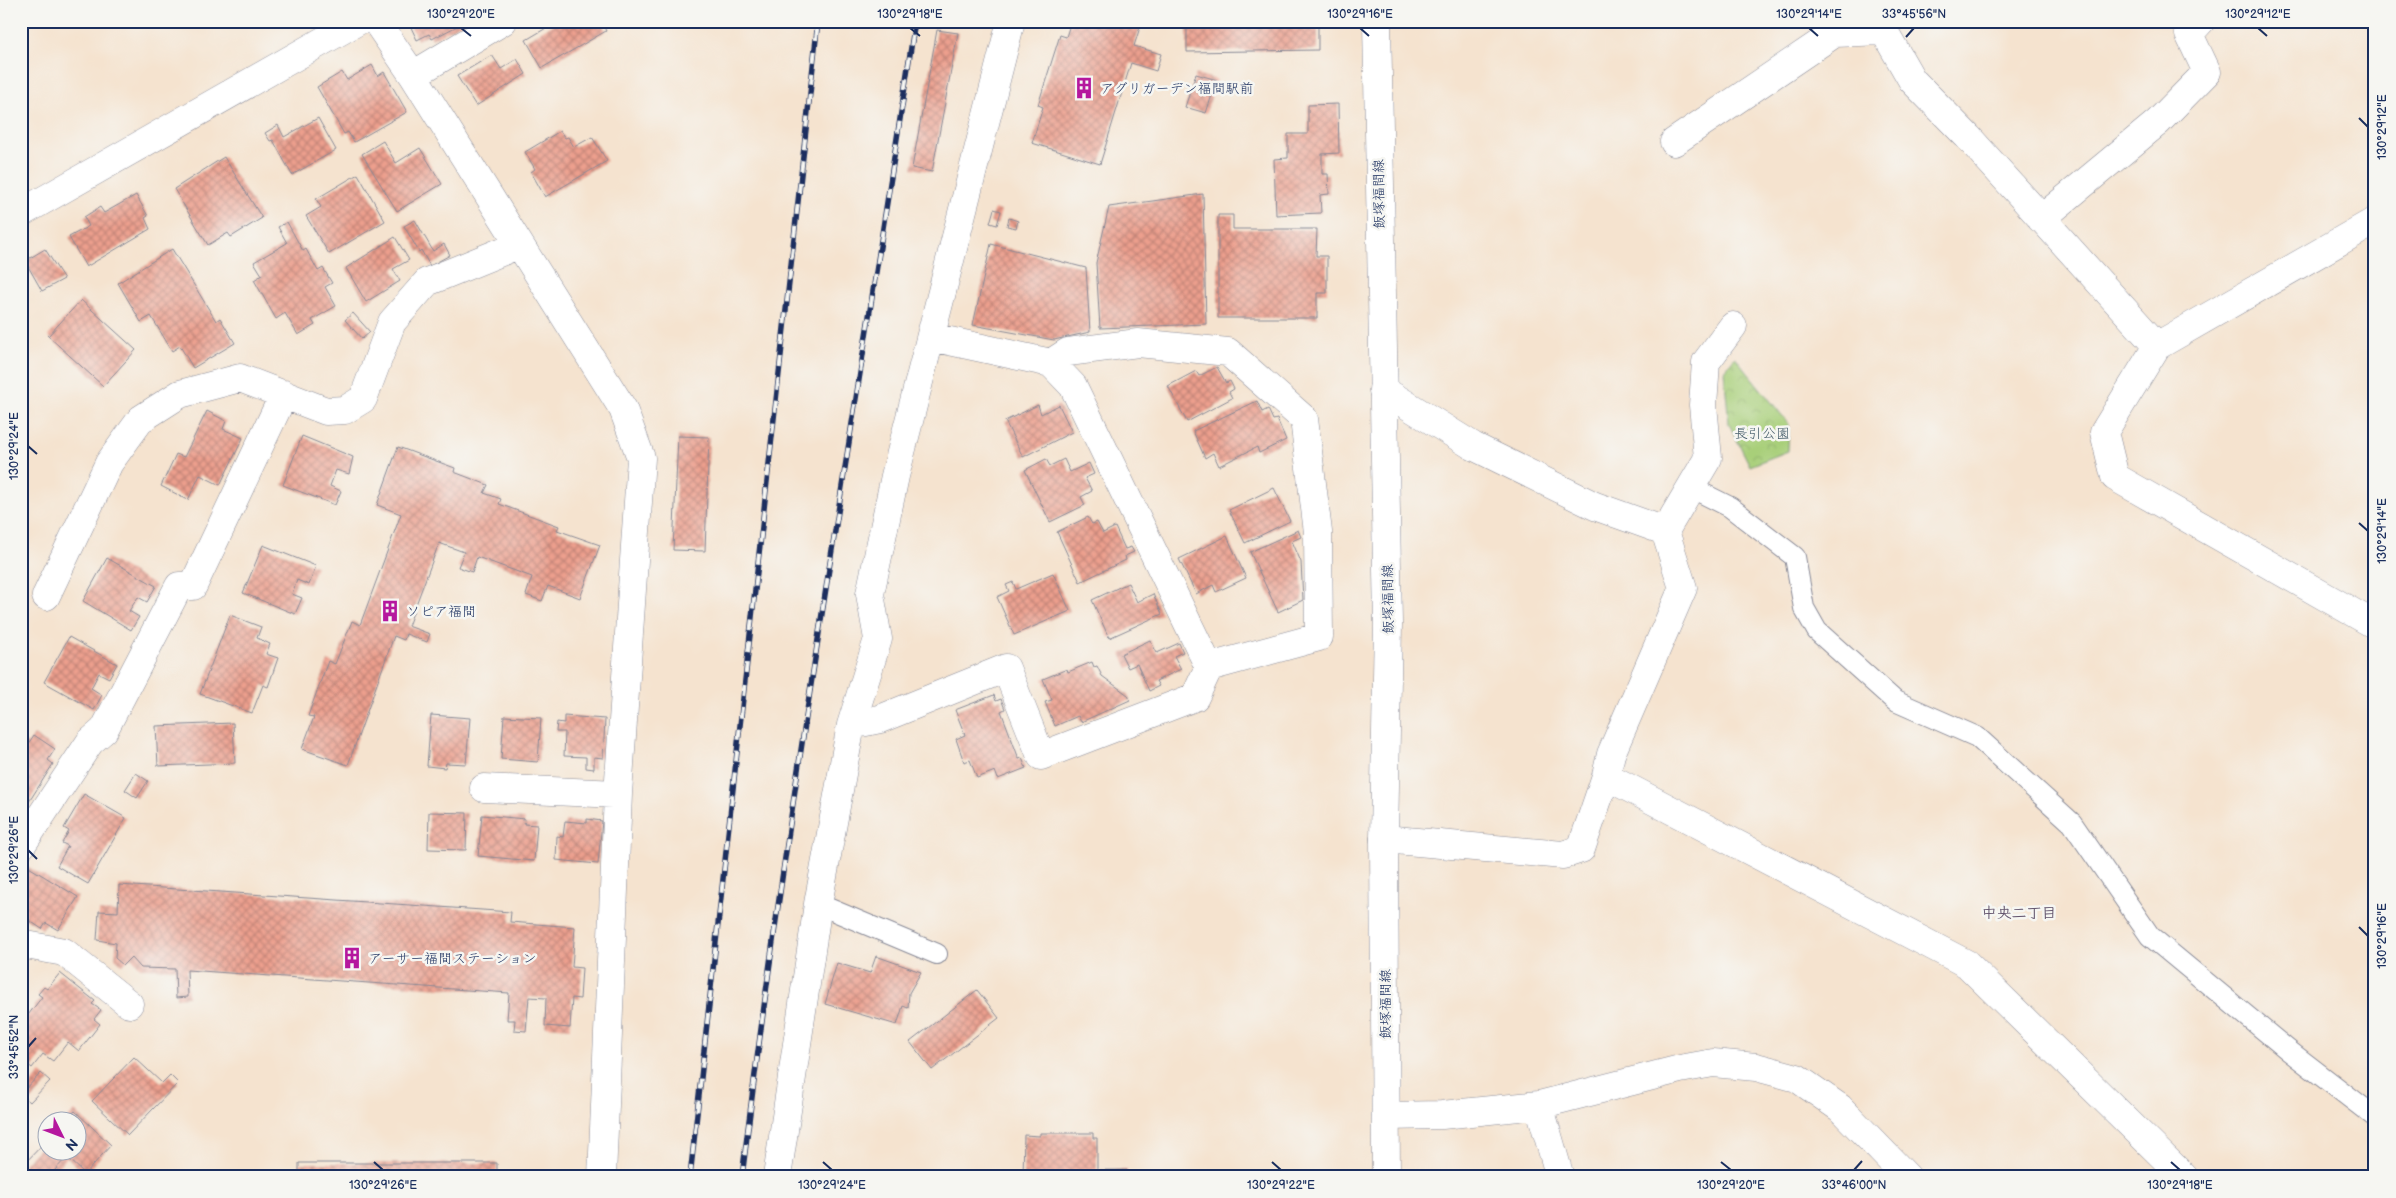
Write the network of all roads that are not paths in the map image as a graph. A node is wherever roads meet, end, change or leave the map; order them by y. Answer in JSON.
{"nodes":[{"id":1,"x":358,"y":21,"type":"edge"},
{"id":2,"x":376,"y":21,"type":"edge"},
{"id":3,"x":503,"y":21,"type":"edge"},
{"id":4,"x":1011,"y":21,"type":"edge"},
{"id":5,"x":1377,"y":21,"type":"edge"},
{"id":6,"x":2201,"y":21,"type":"edge"},
{"id":7,"x":1885,"y":26,"type":"edge"},
{"id":8,"x":413,"y":74,"type":"junction"},
{"id":9,"x":1674,"y":142,"type":"dead end"},
{"id":10,"x":21,"y":213,"type":"edge"},
{"id":11,"x":2041,"y":219,"type":"junction"},
{"id":12,"x":2375,"y":221,"type":"edge"},
{"id":13,"x":518,"y":245,"type":"junction"},
{"id":14,"x":1733,"y":326,"type":"dead end"},
{"id":15,"x":931,"y":337,"type":"junction"},
{"id":16,"x":2157,"y":346,"type":"junction"},
{"id":17,"x":1051,"y":363,"type":"junction"},
{"id":18,"x":1383,"y":390,"type":"junction"},
{"id":19,"x":284,"y":394,"type":"junction"},
{"id":20,"x":1692,"y":488,"type":"junction"},
{"id":21,"x":1666,"y":531,"type":"junction"},
{"id":22,"x":46,"y":596,"type":"dead end"},
{"id":23,"x":2375,"y":625,"type":"edge"},
{"id":24,"x":1209,"y":667,"type":"junction"},
{"id":25,"x":851,"y":725,"type":"junction"},
{"id":26,"x":1606,"y":776,"type":"junction"},
{"id":27,"x":484,"y":788,"type":"dead end"},
{"id":28,"x":618,"y":794,"type":"junction"},
{"id":29,"x":1384,"y":839,"type":"junction"},
{"id":30,"x":21,"y":846,"type":"edge"},
{"id":31,"x":818,"y":904,"type":"junction"},
{"id":32,"x":21,"y":944,"type":"edge"},
{"id":33,"x":937,"y":954,"type":"dead end"},
{"id":34,"x":129,"y":1004,"type":"dead end"},
{"id":35,"x":1539,"y":1105,"type":"junction"},
{"id":36,"x":1386,"y":1116,"type":"junction"},
{"id":37,"x":2375,"y":1117,"type":"edge"},
{"id":38,"x":602,"y":1177,"type":"edge"},
{"id":39,"x":777,"y":1177,"type":"edge"},
{"id":40,"x":1386,"y":1177,"type":"edge"},
{"id":41,"x":1560,"y":1177,"type":"edge"},
{"id":42,"x":1907,"y":1177,"type":"edge"},
{"id":43,"x":2184,"y":1177,"type":"edge"}],
"edges":[{"from":1,"to":10,"type":"street"},
{"from":2,"to":8,"type":"street"},
{"from":3,"to":8,"type":"street"},
{"from":4,"to":15,"type":"street"},
{"from":5,"to":18,"type":"street","name":"飯塚福間線"},
{"from":6,"to":11,"type":"street"},
{"from":7,"to":9,"type":"street"},
{"from":7,"to":11,"type":"street"},
{"from":8,"to":13,"type":"street"},
{"from":11,"to":16,"type":"street"},
{"from":12,"to":16,"type":"street"},
{"from":13,"to":19,"type":"street"},
{"from":13,"to":28,"type":"street"},
{"from":14,"to":20,"type":"street"},
{"from":15,"to":17,"type":"street"},
{"from":15,"to":25,"type":"street"},
{"from":16,"to":23,"type":"street"},
{"from":17,"to":24,"type":"street"},
{"from":17,"to":24,"type":"street"},
{"from":18,"to":21,"type":"street"},
{"from":18,"to":29,"type":"street","name":"飯塚福間線"},
{"from":19,"to":22,"type":"street"},
{"from":19,"to":30,"type":"street"},
{"from":20,"to":21,"type":"street"},
{"from":20,"to":37,"type":"lane"},
{"from":21,"to":26,"type":"street"},
{"from":24,"to":25,"type":"street"},
{"from":25,"to":31,"type":"street"},
{"from":26,"to":29,"type":"street"},
{"from":26,"to":43,"type":"street"},
{"from":27,"to":28,"type":"street"},
{"from":28,"to":38,"type":"street"},
{"from":29,"to":36,"type":"street","name":"飯塚福間線"},
{"from":31,"to":33,"type":"lane"},
{"from":31,"to":39,"type":"street"},
{"from":32,"to":34,"type":"street"},
{"from":35,"to":36,"type":"street"},
{"from":35,"to":41,"type":"street"},
{"from":35,"to":42,"type":"street"},
{"from":36,"to":40,"type":"street","name":"飯塚福間線"}]}
